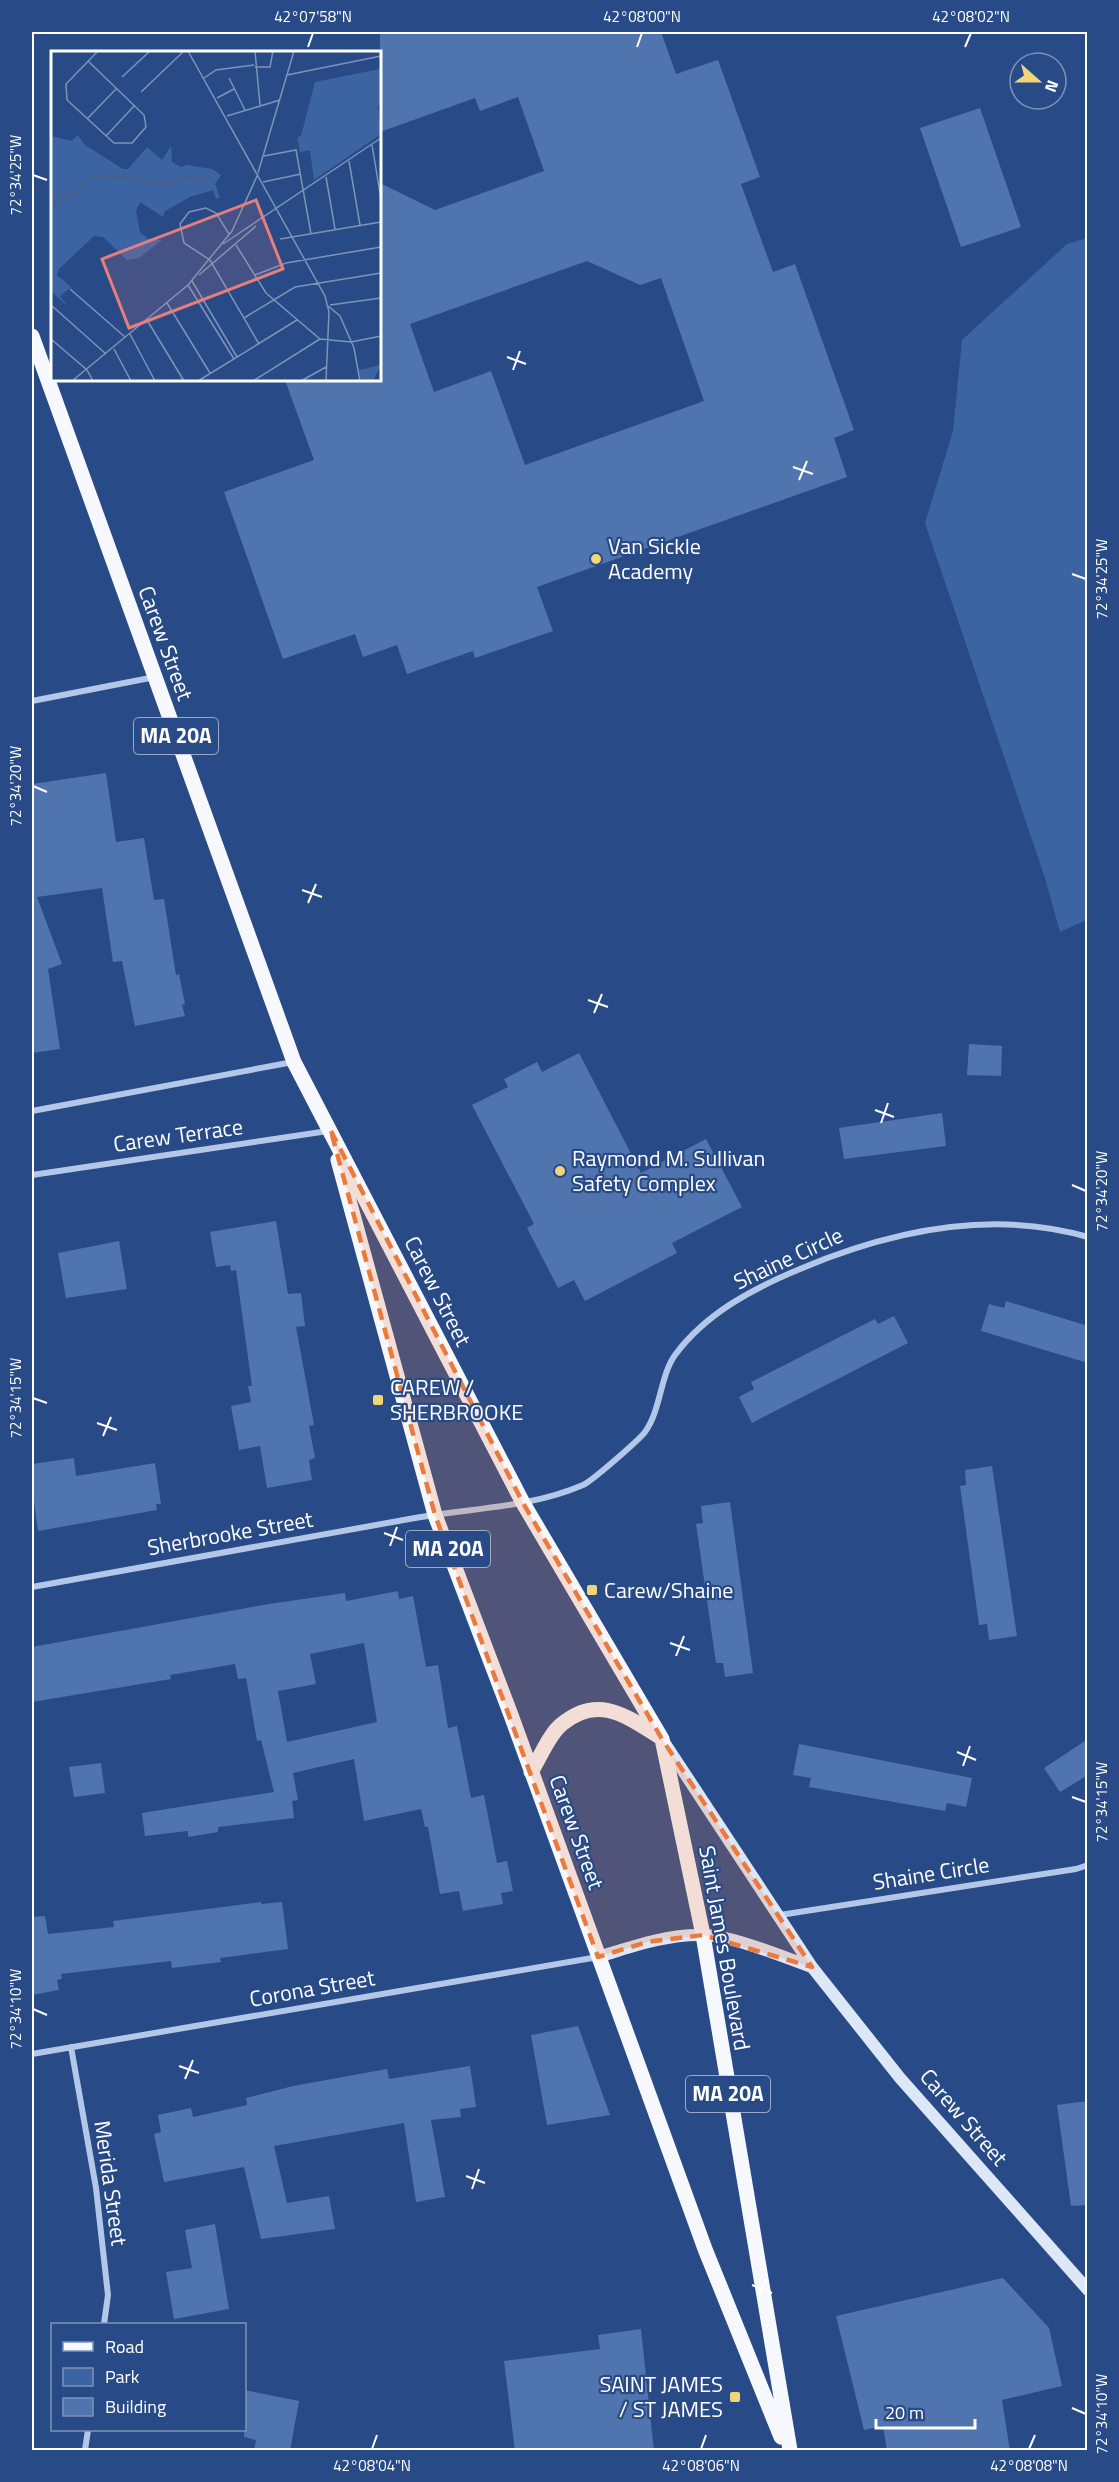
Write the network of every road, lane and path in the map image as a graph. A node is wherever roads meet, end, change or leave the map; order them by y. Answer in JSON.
{"nodes":[{"id":1,"x":32,"y":336,"type":"edge"},
{"id":2,"x":154,"y":677,"type":"junction"},
{"id":3,"x":32,"y":701,"type":"edge"},
{"id":4,"x":294,"y":1062,"type":"junction"},
{"id":5,"x":32,"y":1111,"type":"edge"},
{"id":6,"x":331,"y":1131,"type":"junction"},
{"id":7,"x":32,"y":1175,"type":"edge"},
{"id":8,"x":1088,"y":1237,"type":"edge"},
{"id":9,"x":523,"y":1503,"type":"junction"},
{"id":10,"x":435,"y":1515,"type":"junction"},
{"id":11,"x":32,"y":1587,"type":"edge"},
{"id":12,"x":662,"y":1739,"type":"junction"},
{"id":13,"x":531,"y":1772,"type":"junction"},
{"id":14,"x":1088,"y":1865,"type":"edge"},
{"id":15,"x":780,"y":1915,"type":"junction"},
{"id":16,"x":703,"y":1935,"type":"junction"},
{"id":17,"x":598,"y":1957,"type":"junction"},
{"id":18,"x":812,"y":1967,"type":"junction"},
{"id":19,"x":71,"y":2047,"type":"junction"},
{"id":20,"x":32,"y":2054,"type":"edge"},
{"id":21,"x":1088,"y":2290,"type":"edge"},
{"id":22,"x":104,"y":2323,"type":"edge"},
{"id":23,"x":88,"y":2431,"type":"edge"},
{"id":24,"x":85,"y":2451,"type":"edge"},
{"id":25,"x":788,"y":2451,"type":"edge"}],
"edges":[{"from":1,"to":2,"type":"main road","name":"Carew Street","number":"MA 20A"},
{"from":2,"to":3,"type":"street"},
{"from":2,"to":4,"type":"main road","name":"Carew Street","number":"MA 20A"},
{"from":4,"to":5,"type":"street"},
{"from":4,"to":6,"type":"main road","name":"Carew Street","number":"MA 20A"},
{"from":6,"to":7,"type":"street","name":"Carew Terrace"},
{"from":6,"to":9,"type":"main road","name":"Carew Street","number":"MA 20A"},
{"from":6,"to":10,"type":"main road","name":"Carew Street","number":"MA 20A"},
{"from":8,"to":9,"type":"street","name":"Shaine Circle"},
{"from":9,"to":10,"type":"street"},
{"from":9,"to":12,"type":"main road","name":"Carew Street","number":"MA 20A"},
{"from":10,"to":11,"type":"street","name":"Sherbrooke Street"},
{"from":10,"to":13,"type":"main road","name":"Carew Street","number":"MA 20A"},
{"from":12,"to":13,"type":"main road"},
{"from":12,"to":15,"type":"main road","name":"Carew Street"},
{"from":12,"to":16,"type":"main road","name":"Saint James Boulevard","number":"MA 20A"},
{"from":13,"to":17,"type":"main road","name":"Carew Street","number":"MA 20A"},
{"from":14,"to":15,"type":"street","name":"Shaine Circle"},
{"from":15,"to":18,"type":"main road","name":"Carew Street"},
{"from":16,"to":17,"type":"main road"},
{"from":16,"to":18,"type":"main road"},
{"from":16,"to":25,"type":"main road","name":"Saint James Boulevard","number":"MA 20A"},
{"from":17,"to":19,"type":"street","name":"Corona Street"},
{"from":17,"to":25,"type":"main road","name":"Saint James Boulevard","number":"MA 20A"},
{"from":18,"to":21,"type":"main road","name":"Carew Street"},
{"from":19,"to":20,"type":"street","name":"Corona Street"},
{"from":19,"to":22,"type":"street","name":"Merida Street"},
{"from":23,"to":24,"type":"street"}]}
